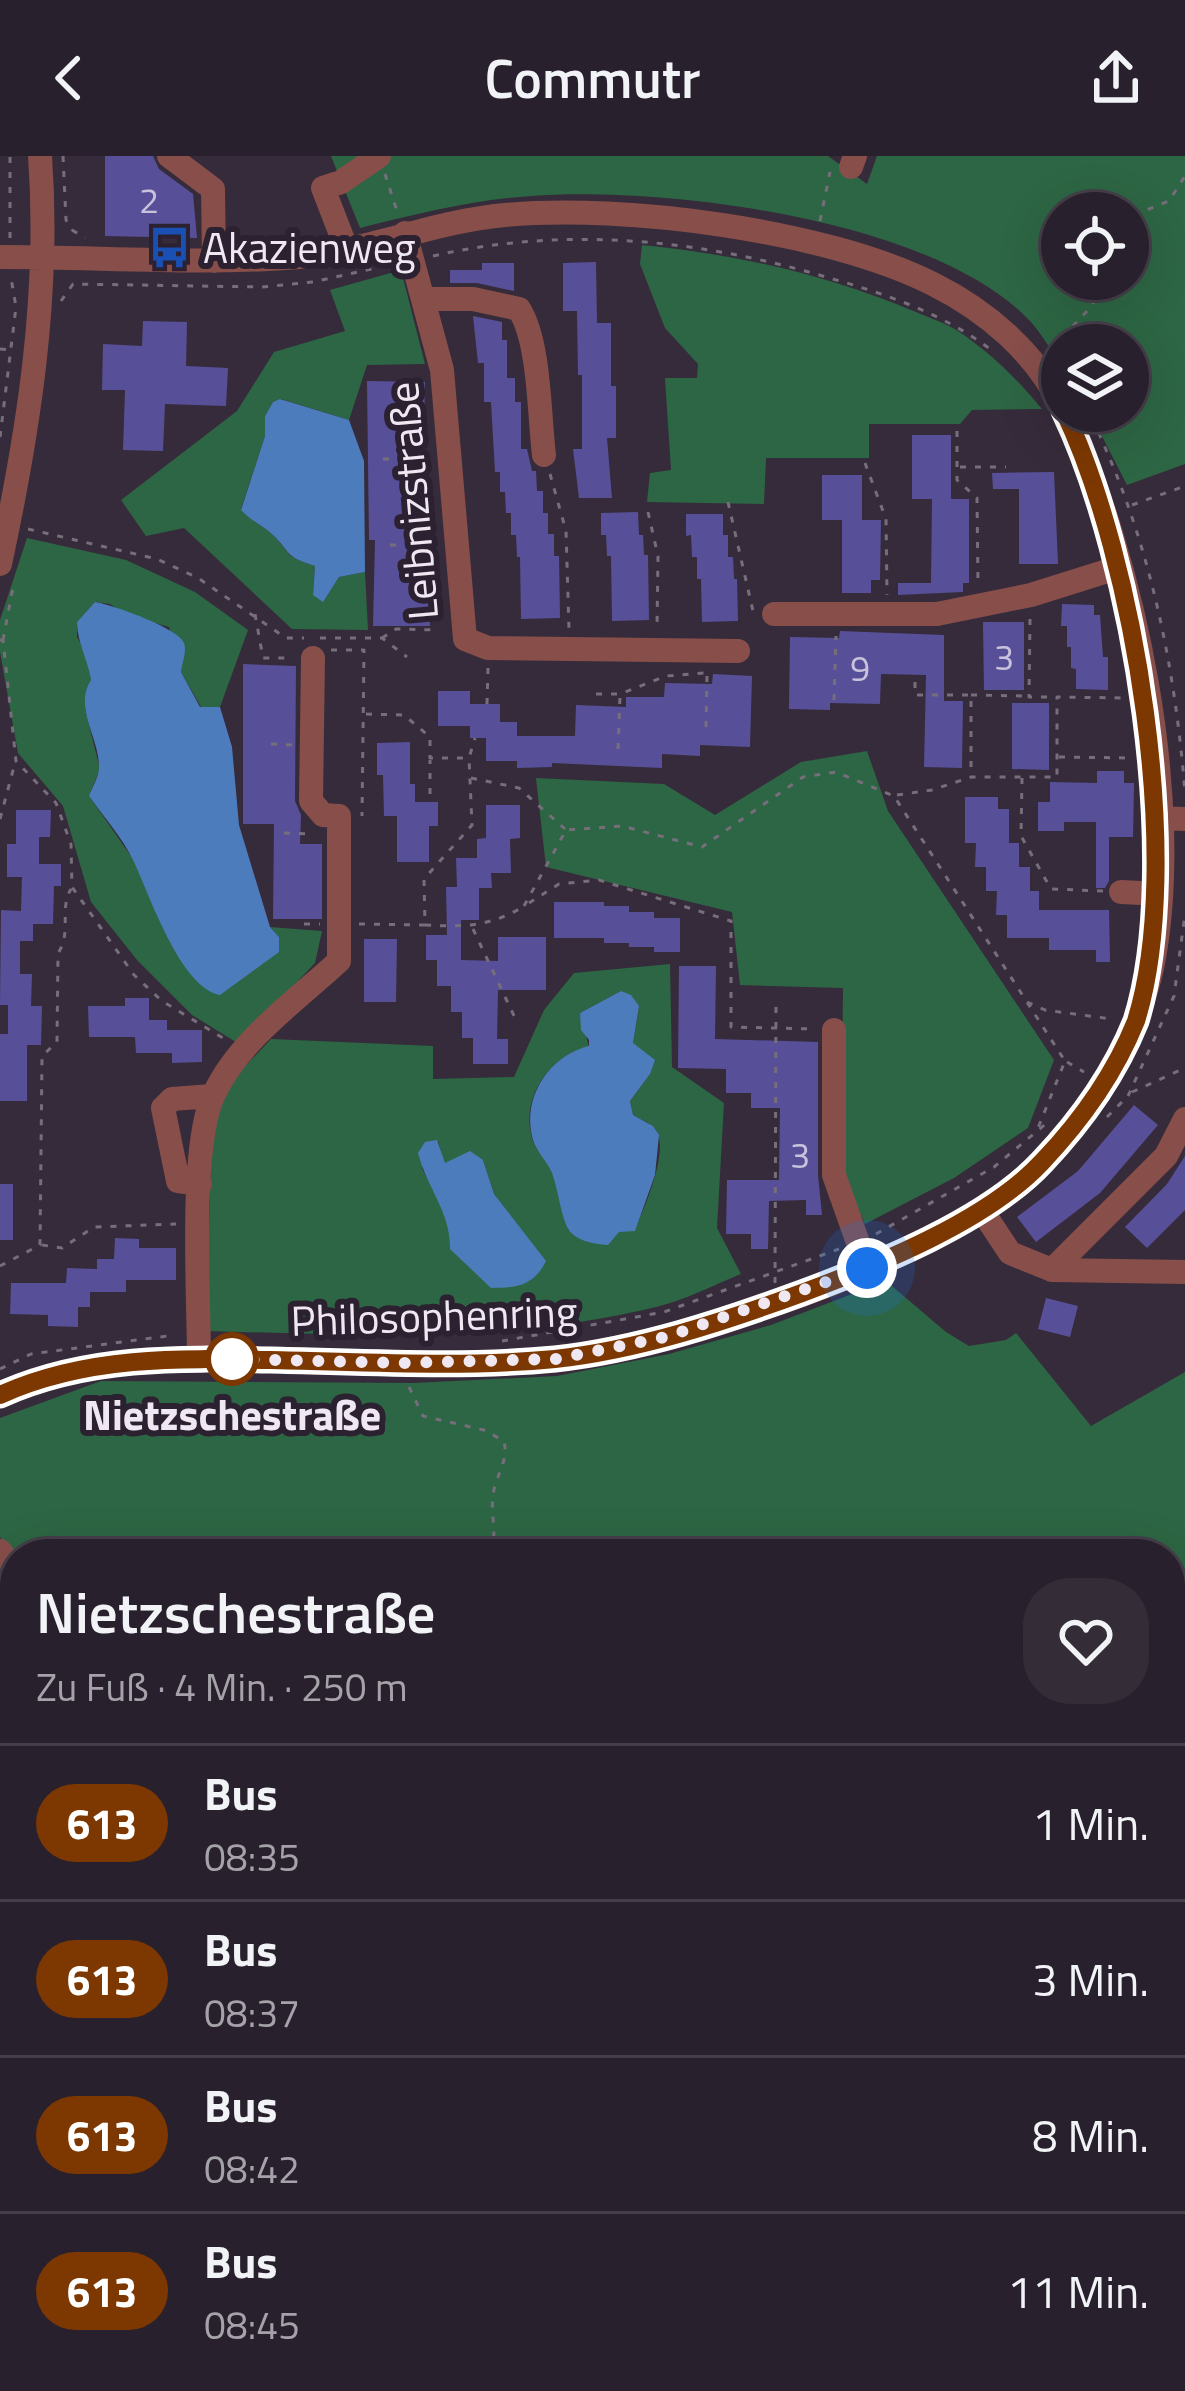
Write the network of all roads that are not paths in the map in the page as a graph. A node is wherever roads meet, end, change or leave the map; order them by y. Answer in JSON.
{"nodes":[{"id":1,"x":40,"y":156,"type":"edge"},
{"id":2,"x":170,"y":156,"type":"edge"},
{"id":3,"x":382,"y":164,"type":"edge"},
{"id":4,"x":404,"y":228,"type":"junction"},
{"id":5,"x":347,"y":250,"type":"junction"},
{"id":6,"x":5,"y":256,"type":"edge"},
{"id":7,"x":44,"y":256,"type":"junction"},
{"id":8,"x":214,"y":261,"type":"junction"},
{"id":9,"x":423,"y":299,"type":"junction"},
{"id":10,"x":1041,"y":372,"type":"edge"},
{"id":11,"x":1074,"y":432,"type":"edge"},
{"id":12,"x":544,"y":455,"type":"road end"},
{"id":13,"x":1120,"y":567,"type":"junction"},
{"id":14,"x":7,"y":574,"type":"edge"},
{"id":15,"x":764,"y":615,"type":"road end"},
{"id":16,"x":321,"y":648,"type":"road end"},
{"id":17,"x":738,"y":651,"type":"dead end"},
{"id":18,"x":1173,"y":818,"type":"edge"},
{"id":19,"x":1121,"y":892,"type":"dead end"},
{"id":20,"x":1161,"y":894,"type":"junction"},
{"id":21,"x":834,"y":1030,"type":"road end"},
{"id":22,"x":212,"y":1096,"type":"junction"},
{"id":23,"x":1185,"y":1119,"type":"edge"},
{"id":24,"x":200,"y":1184,"type":"junction"},
{"id":25,"x":981,"y":1209,"type":"junction"},
{"id":26,"x":867,"y":1268,"type":"junction"},
{"id":27,"x":1052,"y":1270,"type":"junction"},
{"id":28,"x":1185,"y":1272,"type":"edge"},
{"id":29,"x":199,"y":1346,"type":"junction"},
{"id":30,"x":0,"y":1395,"type":"edge"}],
"edges":[{"from":1,"to":7,"type":"street"},
{"from":2,"to":8,"type":"street"},
{"from":3,"to":5,"type":"street"},
{"from":4,"to":5,"type":"street","name":"Philosophenring"},
{"from":4,"to":9,"type":"street","name":"Leibnizstraße"},
{"from":4,"to":10,"type":"street","name":"Philosophenring"},
{"from":5,"to":8,"type":"street","name":"Philosophenring"},
{"from":6,"to":7,"type":"street"},
{"from":7,"to":8,"type":"street","name":"Philosophenring"},
{"from":7,"to":14,"type":"street"},
{"from":9,"to":12,"type":"street"},
{"from":9,"to":17,"type":"street","name":"Leibnizstraße"},
{"from":11,"to":13,"type":"street","name":"Philosophenring"},
{"from":13,"to":15,"type":"street"},
{"from":13,"to":18,"type":"street","name":"Philosophenring"},
{"from":16,"to":22,"type":"street"},
{"from":18,"to":20,"type":"street","name":"Philosophenring"},
{"from":19,"to":20,"type":"street"},
{"from":20,"to":25,"type":"street","name":"Philosophenring","bridge":true},
{"from":21,"to":26,"type":"street"},
{"from":22,"to":24,"type":"street"},
{"from":22,"to":24,"type":"street"},
{"from":23,"to":27,"type":"street"},
{"from":24,"to":29,"type":"street"},
{"from":25,"to":26,"type":"street","name":"Philosophenring"},
{"from":25,"to":27,"type":"street"},
{"from":26,"to":29,"type":"street","name":"Philosophenring"},
{"from":27,"to":28,"type":"street"},
{"from":29,"to":30,"type":"street","name":"Philosophenring"}]}
